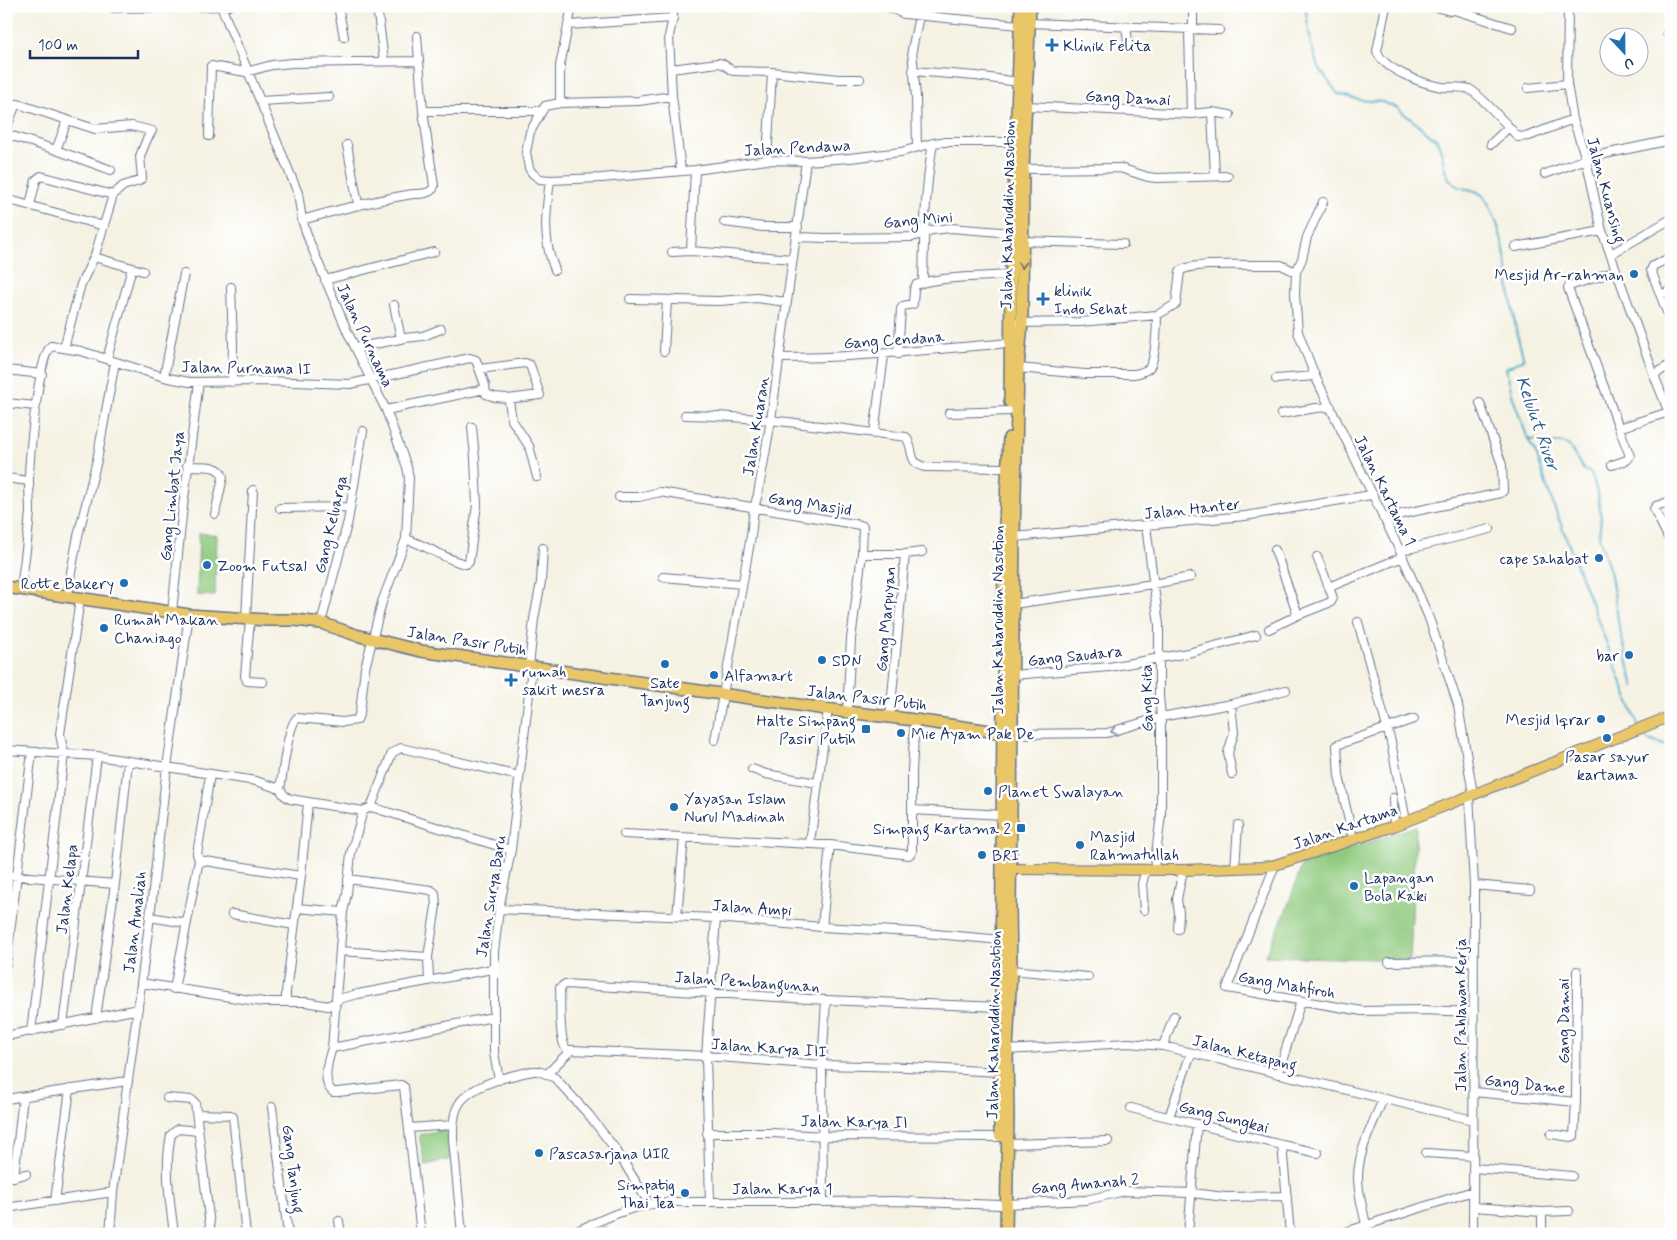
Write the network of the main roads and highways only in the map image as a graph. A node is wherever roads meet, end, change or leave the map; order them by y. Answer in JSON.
{"nodes":[{"id":1,"x":1021,"y":6,"type":"edge"},
{"id":2,"x":1030,"y":6,"type":"edge"},
{"id":3,"x":1024,"y":24,"type":"junction"},
{"id":4,"x":1017,"y":237,"type":"junction"},
{"id":5,"x":1016,"y":323,"type":"junction"},
{"id":6,"x":6,"y":587,"type":"edge"},
{"id":7,"x":1671,"y":716,"type":"edge"},
{"id":8,"x":1008,"y":734,"type":"junction"},
{"id":9,"x":1010,"y":869,"type":"junction"},
{"id":10,"x":1004,"y":1115,"type":"junction"},
{"id":11,"x":1003,"y":1204,"type":"junction"},
{"id":12,"x":1000,"y":1234,"type":"edge"},
{"id":13,"x":1006,"y":1234,"type":"edge"}],
"edges":[{"from":1,"to":3,"type":"highway","name":"Jalan Kaharuddin Nasution"},
{"from":2,"to":3,"type":"highway","name":"Jalan Kaharuddin Nasution"},
{"from":3,"to":4,"type":"highway","name":"Jalan Kaharuddin Nasution"},
{"from":3,"to":4,"type":"highway","name":"Jalan Kaharuddin Nasution"},
{"from":4,"to":5,"type":"highway","name":"Jalan Kaharuddin Nasution","one_way":true},
{"from":4,"to":5,"type":"highway","name":"Jalan Kaharuddin Nasution"},
{"from":5,"to":8,"type":"highway","name":"Jalan Kaharuddin Nasution"},
{"from":5,"to":8,"type":"highway","name":"Jalan Kaharuddin Nasution"},
{"from":6,"to":8,"type":"highway","name":"Jalan Pasir Putih"},
{"from":7,"to":9,"type":"main road","name":"Jalan Kartama"},
{"from":8,"to":9,"type":"highway","name":"Jalan Kaharuddin Nasution"},
{"from":8,"to":10,"type":"highway","name":"Jalan Kaharuddin Nasution"},
{"from":9,"to":10,"type":"highway","name":"Jalan Kaharuddin Nasution"},
{"from":10,"to":11,"type":"highway","name":"Jalan Kaharuddin Nasution"},
{"from":11,"to":12,"type":"highway","name":"Jalan Kaharuddin Nasution"},
{"from":11,"to":13,"type":"highway","name":"Jalan Kaharuddin Nasution"}]}
